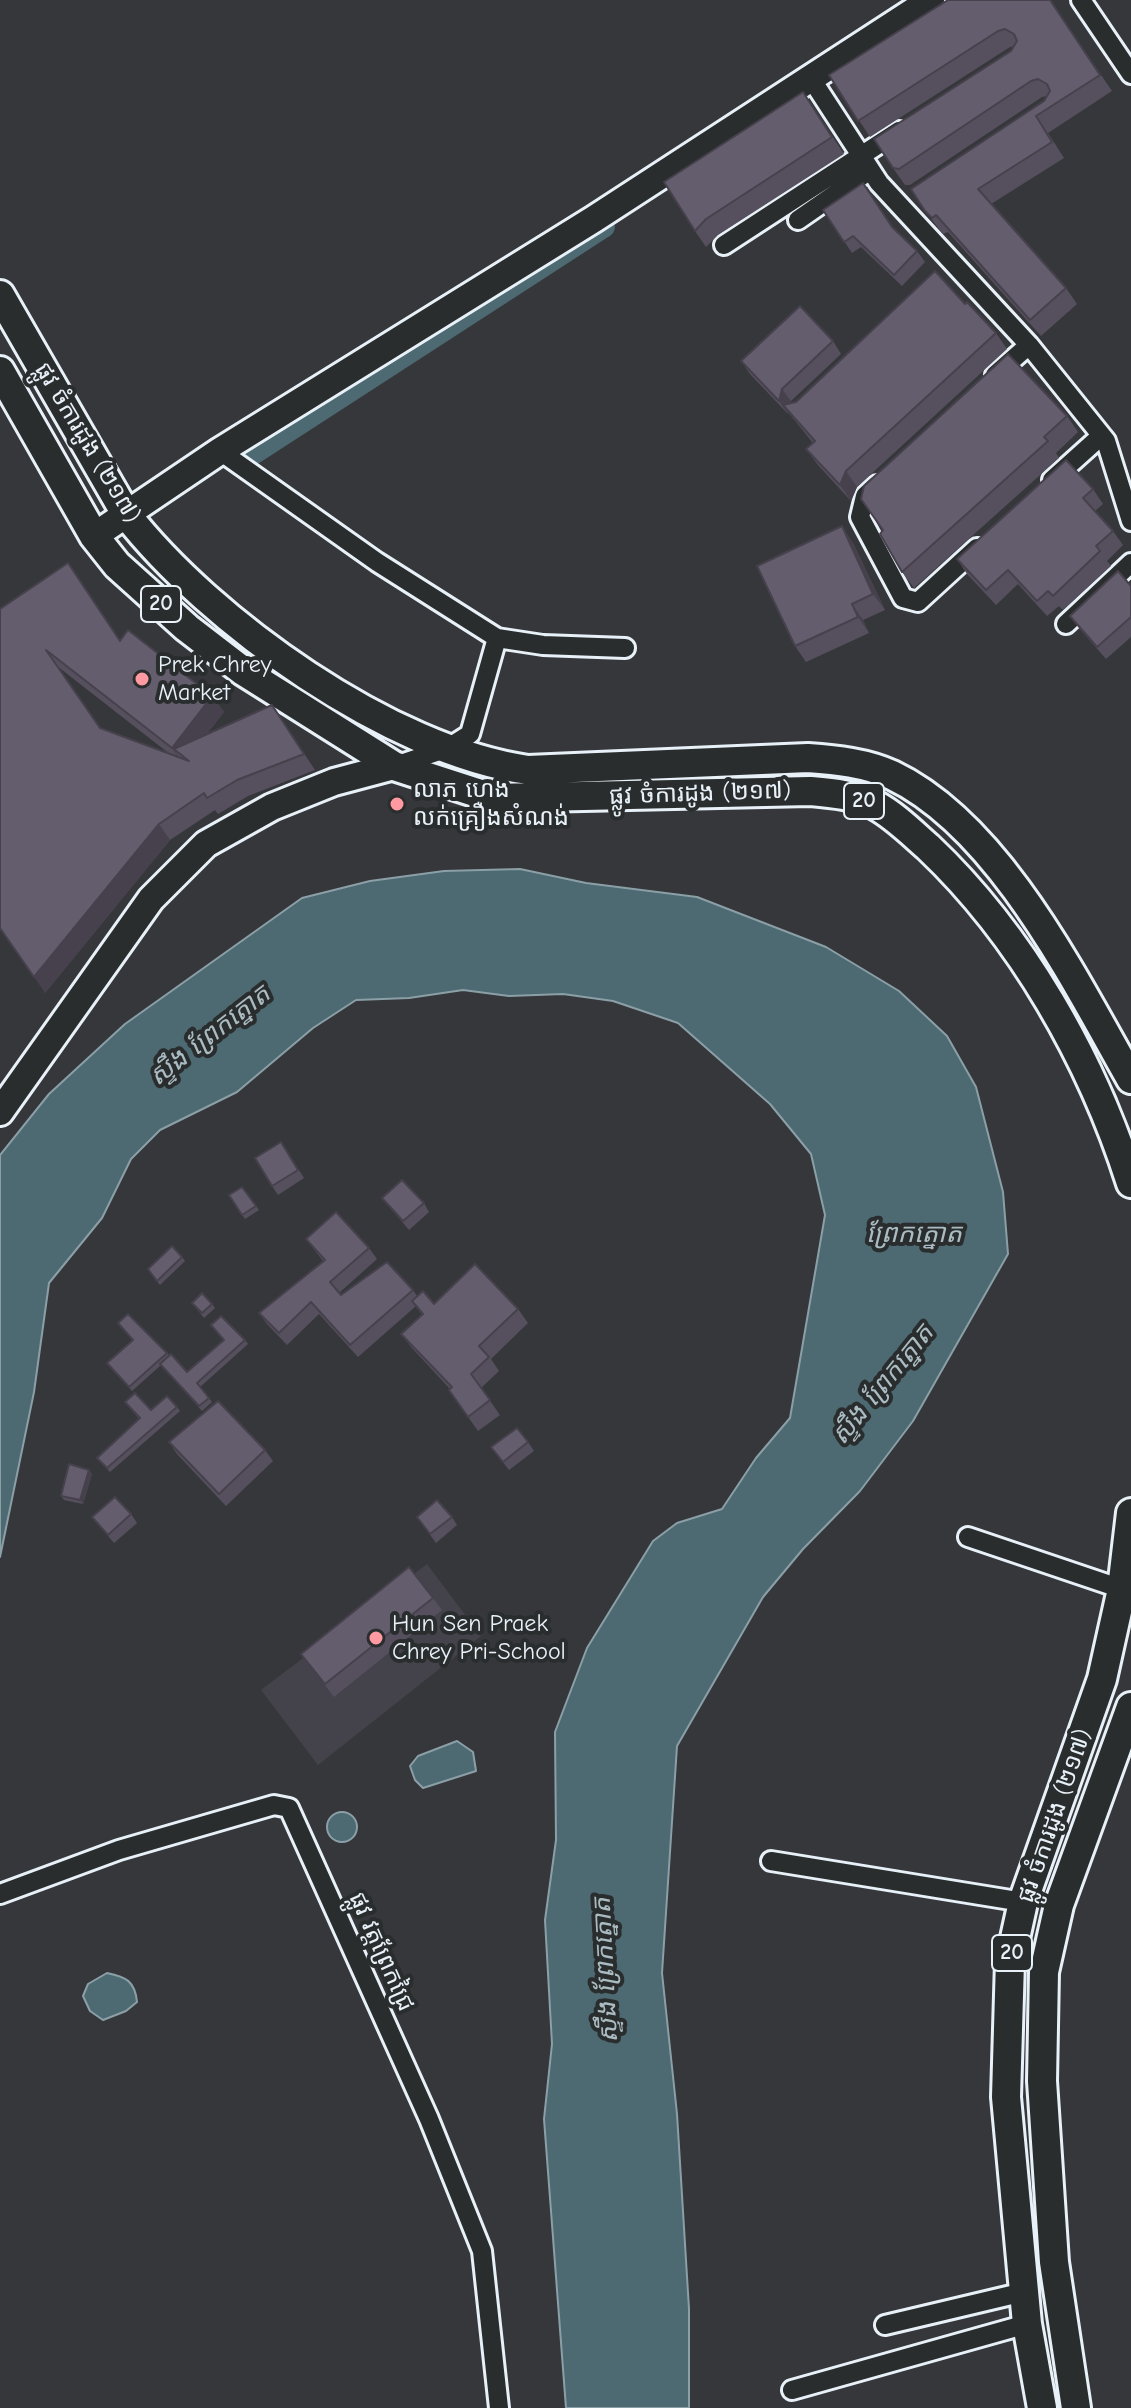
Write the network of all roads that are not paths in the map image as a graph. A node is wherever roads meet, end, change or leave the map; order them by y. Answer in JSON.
{"nodes":[{"id":1,"x":931,"y":0,"type":"edge"},
{"id":2,"x":1081,"y":0,"type":"edge"},
{"id":3,"x":1131,"y":74,"type":"edge"},
{"id":4,"x":812,"y":80,"type":"junction"},
{"id":5,"x":912,"y":122,"type":"edge"},
{"id":6,"x":865,"y":162,"type":"junction"},
{"id":7,"x":798,"y":220,"type":"dead end"},
{"id":8,"x":724,"y":245,"type":"dead end"},
{"id":9,"x":0,"y":295,"type":"edge"},
{"id":10,"x":1029,"y":345,"type":"junction"},
{"id":11,"x":0,"y":371,"type":"edge"},
{"id":12,"x":982,"y":388,"type":"edge"},
{"id":13,"x":1101,"y":436,"type":"junction"},
{"id":14,"x":220,"y":451,"type":"junction"},
{"id":15,"x":889,"y":474,"type":"edge"},
{"id":16,"x":1032,"y":498,"type":"edge"},
{"id":17,"x":126,"y":514,"type":"junction"},
{"id":18,"x":1131,"y":521,"type":"edge"},
{"id":19,"x":94,"y":536,"type":"junction"},
{"id":20,"x":986,"y":540,"type":"edge"},
{"id":21,"x":1131,"y":563,"type":"edge"},
{"id":22,"x":1066,"y":624,"type":"dead end"},
{"id":23,"x":497,"y":638,"type":"junction"},
{"id":24,"x":625,"y":648,"type":"dead end"},
{"id":25,"x":448,"y":748,"type":"junction"},
{"id":26,"x":394,"y":766,"type":"junction"},
{"id":27,"x":1065,"y":967,"type":"junction"},
{"id":28,"x":1037,"y":984,"type":"junction"},
{"id":29,"x":1131,"y":1079,"type":"edge"},
{"id":30,"x":0,"y":1112,"type":"edge"},
{"id":31,"x":1131,"y":1183,"type":"edge"},
{"id":32,"x":1131,"y":1513,"type":"edge"},
{"id":33,"x":968,"y":1537,"type":"dead end"},
{"id":34,"x":1122,"y":1589,"type":"junction"},
{"id":35,"x":1131,"y":1707,"type":"edge"},
{"id":36,"x":771,"y":1861,"type":"dead end"},
{"id":37,"x":0,"y":1894,"type":"edge"},
{"id":38,"x":1023,"y":1902,"type":"junction"},
{"id":39,"x":1024,"y":2292,"type":"junction"},
{"id":40,"x":1027,"y":2324,"type":"junction"},
{"id":41,"x":885,"y":2325,"type":"dead end"},
{"id":42,"x":792,"y":2390,"type":"dead end"},
{"id":43,"x":499,"y":2408,"type":"edge"},
{"id":44,"x":1042,"y":2408,"type":"edge"},
{"id":45,"x":1076,"y":2408,"type":"edge"}],
"edges":[{"from":1,"to":4,"type":"street"},
{"from":2,"to":3,"type":"street"},
{"from":4,"to":6,"type":"street"},
{"from":4,"to":14,"type":"street"},
{"from":5,"to":6,"type":"street"},
{"from":6,"to":7,"type":"street"},
{"from":6,"to":8,"type":"street"},
{"from":6,"to":10,"type":"street"},
{"from":9,"to":17,"type":"main road","name":"ផ្លូវ ចំការដូង (២១៧)","number":"20"},
{"from":10,"to":12,"type":"street"},
{"from":10,"to":13,"type":"street"},
{"from":11,"to":19,"type":"main road","name":"ផ្លូវ ចំការដូង (២១៧)","number":"20"},
{"from":13,"to":16,"type":"street"},
{"from":13,"to":18,"type":"street"},
{"from":14,"to":17,"type":"street"},
{"from":14,"to":23,"type":"street"},
{"from":15,"to":20,"type":"street"},
{"from":17,"to":19,"type":"street"},
{"from":17,"to":25,"type":"main road","name":"ផ្លូវ ចំការដូង (២១៧)","number":"20"},
{"from":19,"to":26,"type":"main road","name":"ផ្លូវ ចំការដូង (២១៧)","number":"20"},
{"from":21,"to":22,"type":"street"},
{"from":23,"to":24,"type":"street"},
{"from":23,"to":25,"type":"street"},
{"from":25,"to":26,"type":"street"},
{"from":25,"to":27,"type":"main road","name":"ផ្លូវ ចំការដូង (២១៧)","number":"20"},
{"from":26,"to":28,"type":"main road","name":"ផ្លូវ ចំការដូង (២១៧)","number":"20"},
{"from":26,"to":30,"type":"street"},
{"from":27,"to":28,"type":"main road"},
{"from":27,"to":29,"type":"main road","name":"ផ្លូវ ចំការដូង (២១៧)","number":"20"},
{"from":28,"to":31,"type":"main road","name":"ផ្លូវ ចំការដូង (២១៧)","number":"20"},
{"from":32,"to":34,"type":"main road","name":"ផ្លូវ ចំការដូង (២១៧)","number":"20"},
{"from":33,"to":34,"type":"street"},
{"from":34,"to":38,"type":"main road","name":"ផ្លូវ ចំការដូង (២១៧)","number":"20"},
{"from":35,"to":45,"type":"main road","name":"ផ្លូវ ចំការដូង (២១៧)","number":"20"},
{"from":36,"to":38,"type":"street"},
{"from":37,"to":43,"type":"street","name":"ផ្លូវ វត្តព្រែកជ្រៃ"},
{"from":38,"to":39,"type":"main road","name":"ផ្លូវ ចំការដូង (២១៧)","number":"20"},
{"from":39,"to":40,"type":"main road","name":"ផ្លូវ ចំការដូង (២១៧)","number":"20"},
{"from":39,"to":41,"type":"street"},
{"from":40,"to":42,"type":"street"},
{"from":40,"to":44,"type":"main road","name":"ផ្លូវ ចំការដូង (២១៧)","number":"20"}]}
